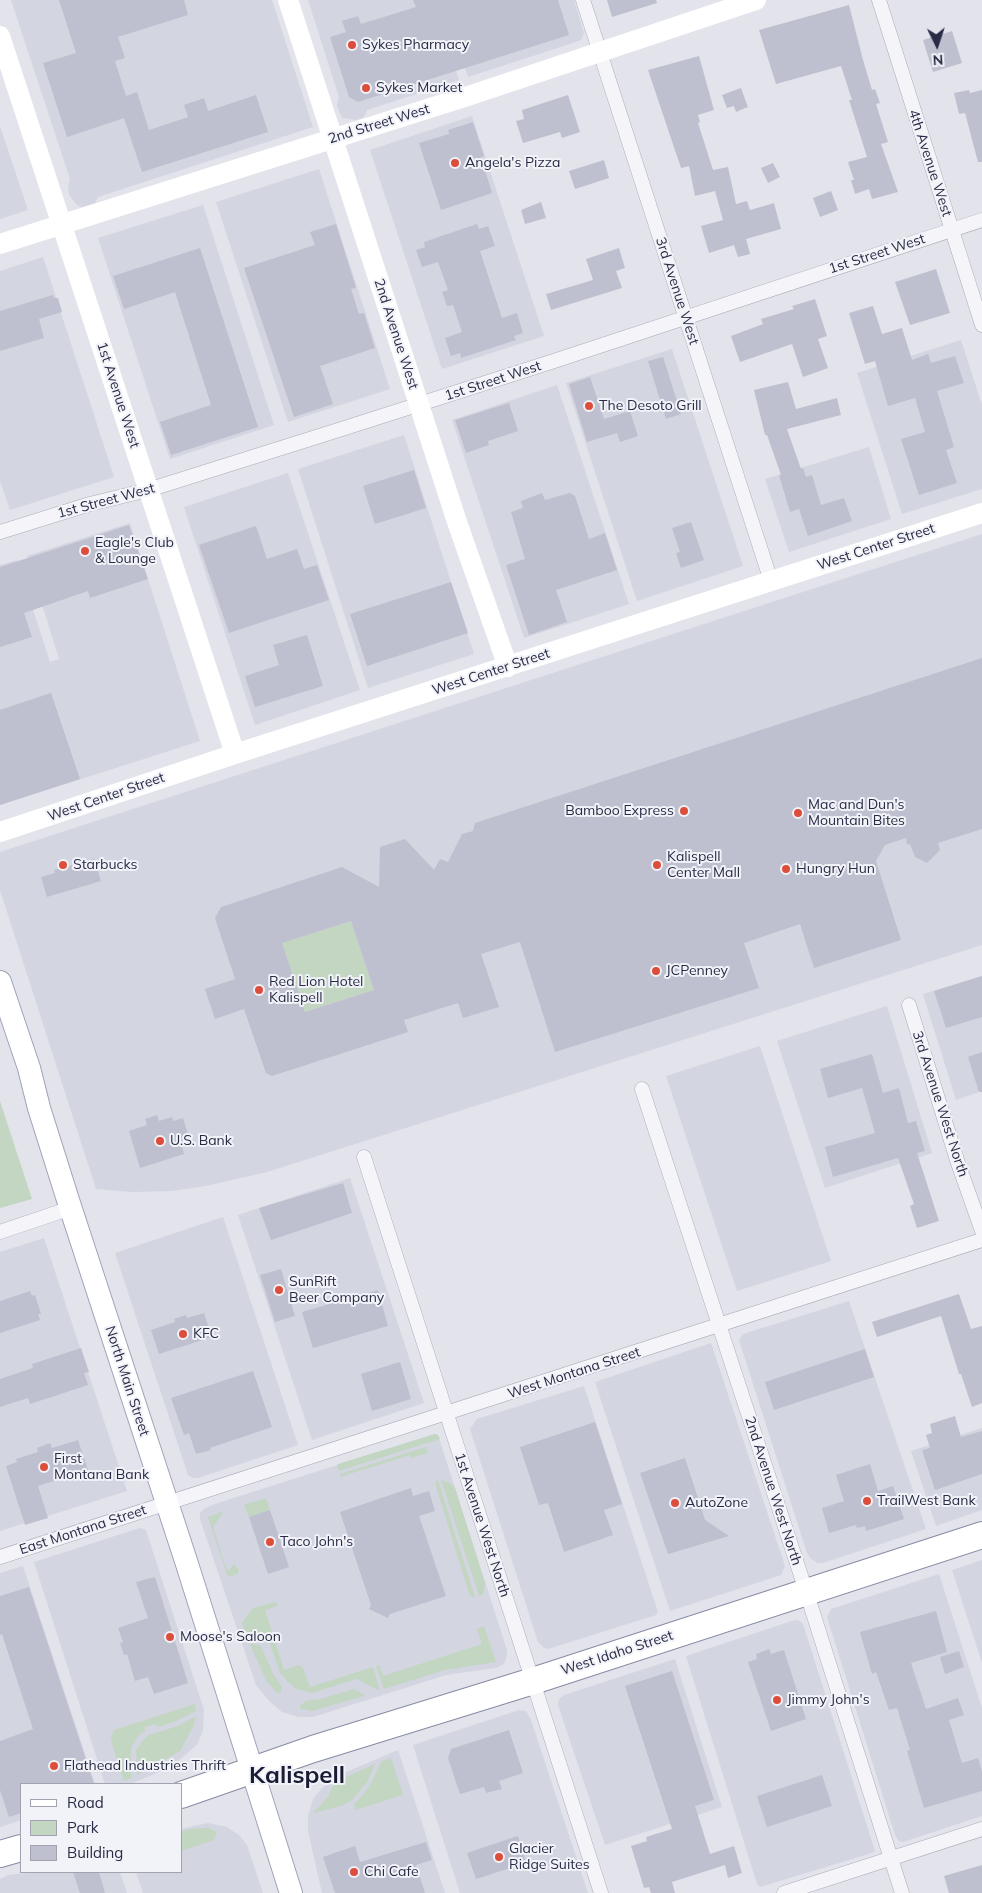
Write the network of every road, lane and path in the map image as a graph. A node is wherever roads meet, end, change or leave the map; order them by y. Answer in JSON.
{"nodes":[{"id":1,"x":288,"y":0,"type":"edge"},
{"id":2,"x":583,"y":0,"type":"edge"},
{"id":3,"x":756,"y":0,"type":"edge"},
{"id":4,"x":878,"y":0,"type":"edge"},
{"id":5,"x":0,"y":36,"type":"edge"},
{"id":6,"x":600,"y":52,"type":"junction"},
{"id":7,"x":332,"y":138,"type":"junction"},
{"id":8,"x":982,"y":220,"type":"edge"},
{"id":9,"x":62,"y":224,"type":"junction"},
{"id":10,"x":952,"y":229,"type":"junction"},
{"id":11,"x":0,"y":244,"type":"edge"},
{"id":12,"x":686,"y":318,"type":"junction"},
{"id":13,"x":982,"y":325,"type":"edge"},
{"id":14,"x":419,"y":404,"type":"junction"},
{"id":15,"x":148,"y":490,"type":"junction"},
{"id":16,"x":982,"y":513,"type":"edge"},
{"id":17,"x":0,"y":532,"type":"edge"},
{"id":18,"x":771,"y":581,"type":"junction"},
{"id":19,"x":508,"y":667,"type":"junction"},
{"id":20,"x":235,"y":754,"type":"junction"},
{"id":21,"x":0,"y":832,"type":"edge"},
{"id":22,"x":0,"y":982,"type":"edge"},
{"id":23,"x":909,"y":1006,"type":"dead end"},
{"id":24,"x":642,"y":1089,"type":"dead end"},
{"id":25,"x":364,"y":1157,"type":"dead end"},
{"id":26,"x":71,"y":1208,"type":"junction"},
{"id":27,"x":982,"y":1230,"type":"edge"},
{"id":28,"x":0,"y":1232,"type":"edge"},
{"id":29,"x":982,"y":1240,"type":"edge"},
{"id":30,"x":719,"y":1326,"type":"junction"},
{"id":31,"x":445,"y":1413,"type":"junction"},
{"id":32,"x":166,"y":1503,"type":"junction"},
{"id":33,"x":982,"y":1535,"type":"edge"},
{"id":34,"x":0,"y":1557,"type":"edge"},
{"id":35,"x":806,"y":1591,"type":"junction"},
{"id":36,"x":533,"y":1680,"type":"junction"},
{"id":37,"x":252,"y":1770,"type":"junction"},
{"id":38,"x":182,"y":1795,"type":"edge"},
{"id":39,"x":982,"y":1829,"type":"edge"},
{"id":40,"x":20,"y":1848,"type":"edge"},
{"id":41,"x":0,"y":1854,"type":"edge"},
{"id":42,"x":891,"y":1858,"type":"junction"},
{"id":43,"x":291,"y":1893,"type":"edge"},
{"id":44,"x":601,"y":1893,"type":"edge"},
{"id":45,"x":784,"y":1893,"type":"edge"},
{"id":46,"x":902,"y":1893,"type":"edge"}],
"edges":[{"from":1,"to":7,"type":"street","name":"2nd Avenue West"},
{"from":2,"to":6,"type":"street","name":"3rd Avenue West"},
{"from":3,"to":6,"type":"street","name":"2nd Street West"},
{"from":4,"to":10,"type":"street","name":"4th Avenue West"},
{"from":5,"to":9,"type":"street","name":"1st Avenue West"},
{"from":6,"to":7,"type":"street","name":"2nd Street West"},
{"from":6,"to":12,"type":"street","name":"3rd Avenue West"},
{"from":7,"to":9,"type":"street","name":"2nd Street West"},
{"from":7,"to":14,"type":"street","name":"2nd Avenue West"},
{"from":8,"to":10,"type":"street","name":"1st Street West"},
{"from":9,"to":11,"type":"street","name":"2nd Street West"},
{"from":9,"to":15,"type":"street","name":"1st Avenue West"},
{"from":10,"to":12,"type":"street","name":"1st Street West"},
{"from":10,"to":13,"type":"street","name":"4th Avenue West"},
{"from":12,"to":14,"type":"street","name":"1st Street West"},
{"from":12,"to":18,"type":"street","name":"3rd Avenue West"},
{"from":14,"to":15,"type":"street","name":"1st Street West"},
{"from":14,"to":19,"type":"street","name":"2nd Avenue West"},
{"from":15,"to":17,"type":"street","name":"1st Street West"},
{"from":15,"to":20,"type":"street","name":"1st Avenue West"},
{"from":16,"to":18,"type":"street","name":"West Center Street"},
{"from":18,"to":19,"type":"street","name":"West Center Street"},
{"from":19,"to":20,"type":"street","name":"West Center Street"},
{"from":20,"to":21,"type":"street","name":"West Center Street"},
{"from":22,"to":26,"type":"main road","name":"North Main Street"},
{"from":23,"to":27,"type":"street","name":"3rd Avenue West North"},
{"from":24,"to":30,"type":"street","name":"2nd Avenue West North"},
{"from":25,"to":31,"type":"street","name":"1st Avenue West North"},
{"from":26,"to":28,"type":"street"},
{"from":26,"to":32,"type":"main road","name":"North Main Street"},
{"from":29,"to":30,"type":"street","name":"West Montana Street"},
{"from":30,"to":31,"type":"street","name":"West Montana Street"},
{"from":30,"to":35,"type":"street","name":"2nd Avenue West North"},
{"from":31,"to":32,"type":"street","name":"West Montana Street"},
{"from":31,"to":36,"type":"street","name":"1st Avenue West North"},
{"from":32,"to":34,"type":"street","name":"East Montana Street"},
{"from":32,"to":37,"type":"main road","name":"North Main Street"},
{"from":33,"to":35,"type":"highway","name":"West Idaho Street"},
{"from":35,"to":36,"type":"highway","name":"West Idaho Street"},
{"from":35,"to":42,"type":"street","name":"2nd Avenue West North"},
{"from":36,"to":37,"type":"highway","name":"West Idaho Street"},
{"from":36,"to":44,"type":"street","name":"1st Avenue West North"},
{"from":37,"to":38,"type":"highway","name":"West Idaho Street"},
{"from":37,"to":43,"type":"main road","name":"North Main Street"},
{"from":39,"to":42,"type":"street"},
{"from":40,"to":41,"type":"highway"},
{"from":42,"to":45,"type":"street"},
{"from":42,"to":46,"type":"street","name":"2nd Avenue West North"}]}
